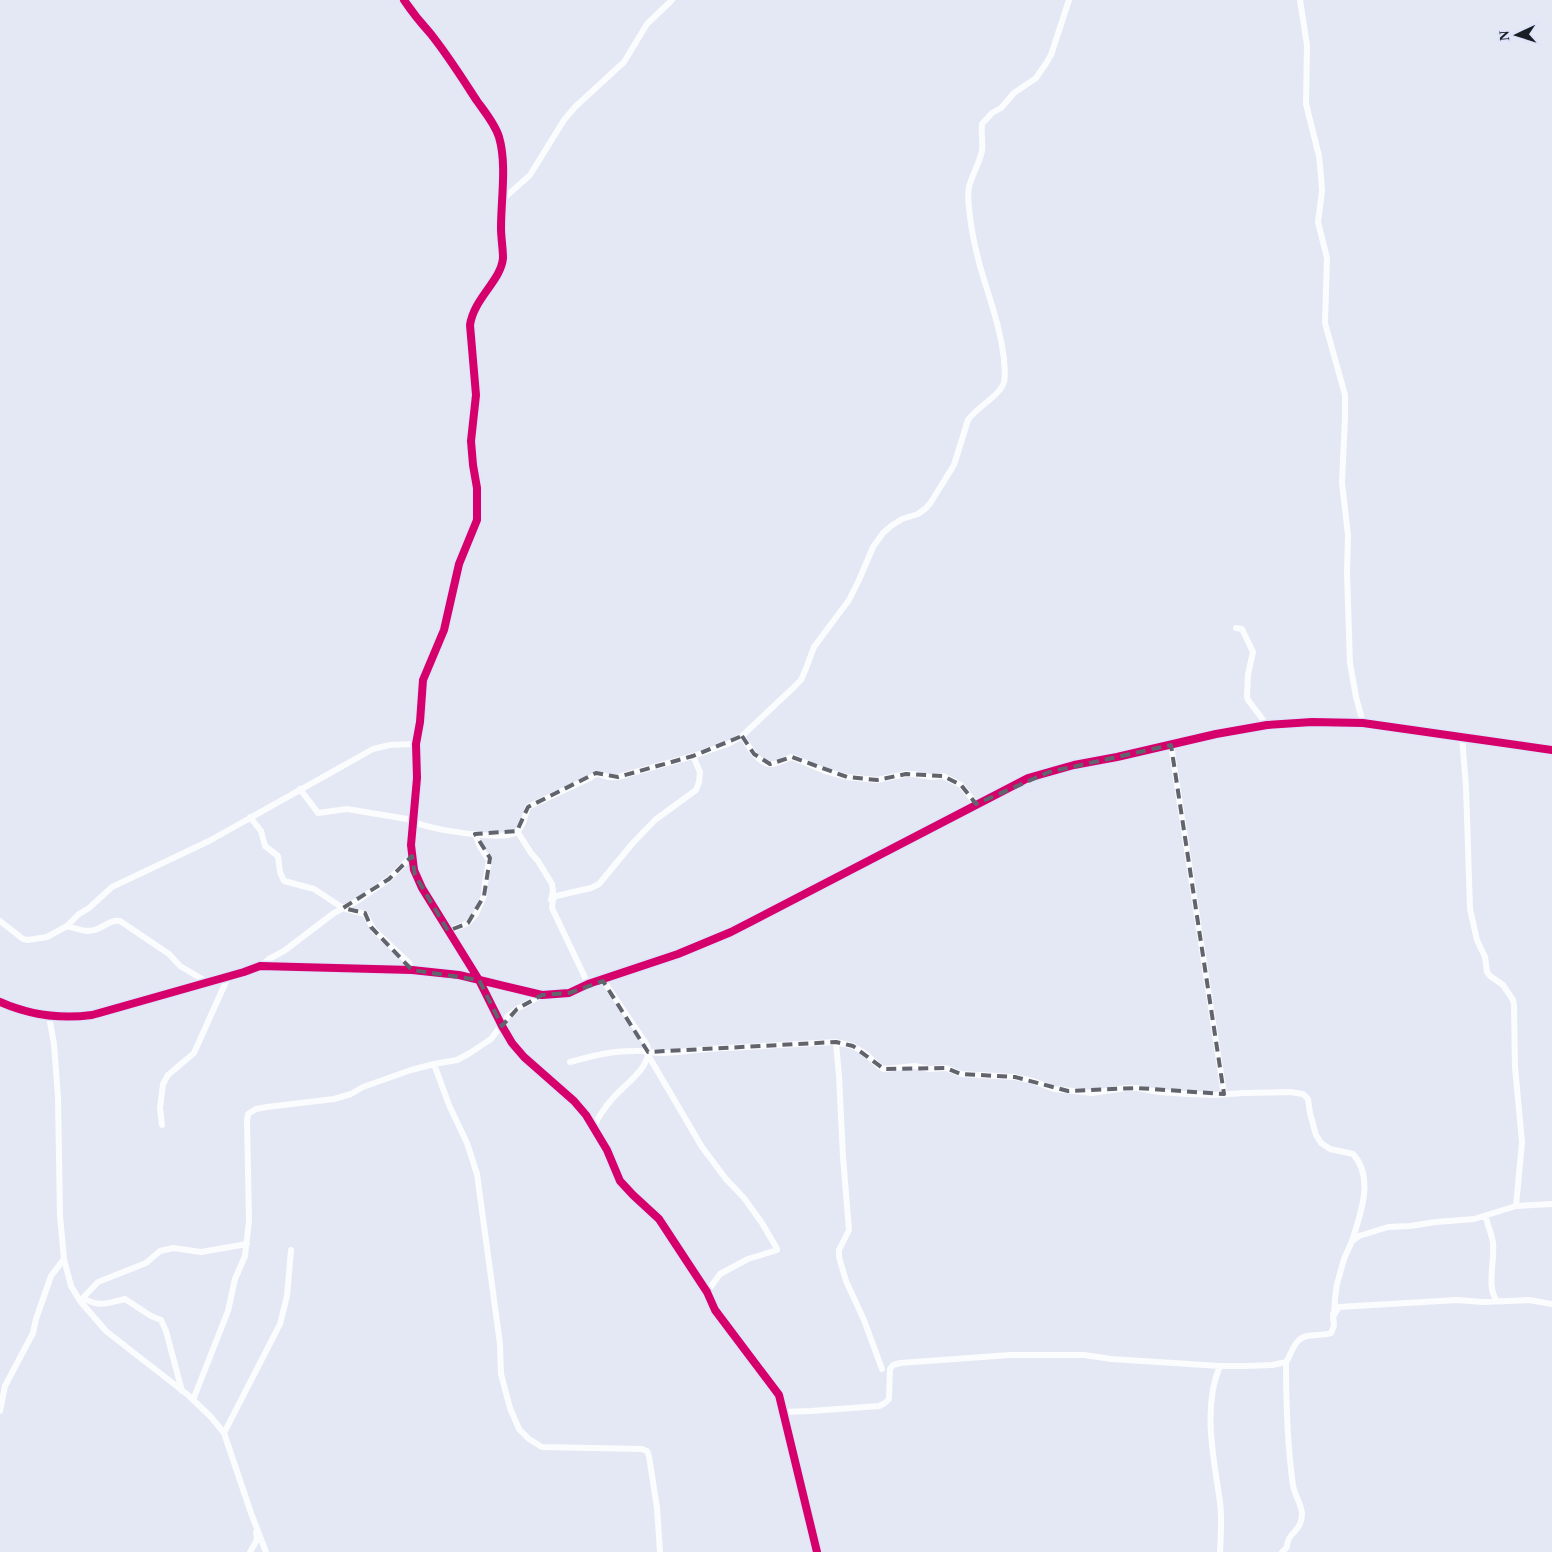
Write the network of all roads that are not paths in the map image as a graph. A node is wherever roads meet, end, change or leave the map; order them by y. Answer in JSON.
{"nodes":[{"id":1,"x":404,"y":0,"type":"edge"},
{"id":2,"x":672,"y":0,"type":"edge"},
{"id":3,"x":1069,"y":0,"type":"edge"},
{"id":4,"x":1300,"y":0,"type":"edge"},
{"id":5,"x":501,"y":201,"type":"junction"},
{"id":6,"x":1236,"y":628,"type":"dead end"},
{"id":7,"x":1363,"y":723,"type":"junction"},
{"id":8,"x":1267,"y":724,"type":"junction"},
{"id":9,"x":742,"y":736,"type":"junction"},
{"id":10,"x":1462,"y":737,"type":"junction"},
{"id":11,"x":416,"y":744,"type":"junction"},
{"id":12,"x":1171,"y":745,"type":"junction"},
{"id":13,"x":1552,"y":750,"type":"edge"},
{"id":14,"x":693,"y":756,"type":"junction"},
{"id":15,"x":300,"y":789,"type":"junction"},
{"id":16,"x":976,"y":804,"type":"junction"},
{"id":17,"x":250,"y":817,"type":"junction"},
{"id":18,"x":413,"y":821,"type":"junction"},
{"id":19,"x":517,"y":831,"type":"junction"},
{"id":20,"x":475,"y":834,"type":"junction"},
{"id":21,"x":412,"y":856,"type":"junction"},
{"id":22,"x":552,"y":903,"type":"junction"},
{"id":23,"x":343,"y":908,"type":"junction"},
{"id":24,"x":0,"y":921,"type":"edge"},
{"id":25,"x":67,"y":926,"type":"junction"},
{"id":26,"x":448,"y":931,"type":"junction"},
{"id":27,"x":260,"y":966,"type":"junction"},
{"id":28,"x":412,"y":970,"type":"junction"},
{"id":29,"x":229,"y":975,"type":"junction"},
{"id":30,"x":479,"y":980,"type":"junction"},
{"id":31,"x":603,"y":980,"type":"junction"},
{"id":32,"x":207,"y":982,"type":"junction"},
{"id":33,"x":588,"y":984,"type":"junction"},
{"id":34,"x":542,"y":996,"type":"junction"},
{"id":35,"x":0,"y":1002,"type":"edge"},
{"id":36,"x":49,"y":1016,"type":"junction"},
{"id":37,"x":502,"y":1026,"type":"junction"},
{"id":38,"x":836,"y":1042,"type":"junction"},
{"id":39,"x":648,"y":1054,"type":"junction"},
{"id":40,"x":570,"y":1062,"type":"dead end"},
{"id":41,"x":434,"y":1064,"type":"junction"},
{"id":42,"x":1224,"y":1094,"type":"junction"},
{"id":43,"x":162,"y":1125,"type":"dead end"},
{"id":44,"x":594,"y":1128,"type":"junction"},
{"id":45,"x":1552,"y":1204,"type":"edge"},
{"id":46,"x":1516,"y":1206,"type":"junction"},
{"id":47,"x":1486,"y":1216,"type":"junction"},
{"id":48,"x":1352,"y":1241,"type":"junction"},
{"id":49,"x":246,"y":1244,"type":"junction"},
{"id":50,"x":291,"y":1250,"type":"dead end"},
{"id":51,"x":64,"y":1259,"type":"junction"},
{"id":52,"x":707,"y":1292,"type":"junction"},
{"id":53,"x":81,"y":1300,"type":"junction"},
{"id":54,"x":1497,"y":1301,"type":"junction"},
{"id":55,"x":1552,"y":1304,"type":"edge"},
{"id":56,"x":1334,"y":1315,"type":"junction"},
{"id":57,"x":1286,"y":1362,"type":"junction"},
{"id":58,"x":1220,"y":1366,"type":"junction"},
{"id":59,"x":882,"y":1369,"type":"dead end"},
{"id":60,"x":182,"y":1391,"type":"junction"},
{"id":61,"x":193,"y":1400,"type":"junction"},
{"id":62,"x":0,"y":1411,"type":"edge"},
{"id":63,"x":783,"y":1412,"type":"junction"},
{"id":64,"x":224,"y":1433,"type":"junction"},
{"id":65,"x":256,"y":1527,"type":"junction"},
{"id":66,"x":250,"y":1552,"type":"edge"},
{"id":67,"x":266,"y":1552,"type":"edge"},
{"id":68,"x":660,"y":1552,"type":"edge"},
{"id":69,"x":817,"y":1552,"type":"edge"},
{"id":70,"x":1220,"y":1552,"type":"edge"},
{"id":71,"x":1282,"y":1552,"type":"edge"}],
"edges":[{"from":1,"to":5,"type":"street"},
{"from":2,"to":5,"type":"street"},
{"from":3,"to":9,"type":"street"},
{"from":4,"to":7,"type":"street"},
{"from":5,"to":11,"type":"street"},
{"from":6,"to":8,"type":"street"},
{"from":7,"to":8,"type":"street"},
{"from":7,"to":10,"type":"street"},
{"from":8,"to":12,"type":"street"},
{"from":9,"to":14,"type":"street"},
{"from":9,"to":16,"type":"street"},
{"from":10,"to":13,"type":"street"},
{"from":10,"to":46,"type":"street"},
{"from":11,"to":15,"type":"street"},
{"from":11,"to":18,"type":"street"},
{"from":12,"to":16,"type":"street"},
{"from":12,"to":42,"type":"street"},
{"from":14,"to":19,"type":"street"},
{"from":14,"to":22,"type":"street"},
{"from":15,"to":17,"type":"street"},
{"from":15,"to":18,"type":"street"},
{"from":16,"to":31,"type":"street"},
{"from":17,"to":23,"type":"street"},
{"from":17,"to":25,"type":"street"},
{"from":18,"to":20,"type":"street"},
{"from":18,"to":21,"type":"street"},
{"from":19,"to":20,"type":"street"},
{"from":19,"to":22,"type":"street"},
{"from":20,"to":26,"type":"street"},
{"from":21,"to":23,"type":"street"},
{"from":21,"to":26,"type":"street"},
{"from":22,"to":33,"type":"street"},
{"from":23,"to":27,"type":"street"},
{"from":23,"to":28,"type":"street"},
{"from":24,"to":25,"type":"street"},
{"from":25,"to":32,"type":"street"},
{"from":26,"to":30,"type":"street"},
{"from":27,"to":28,"type":"street"},
{"from":27,"to":29,"type":"street"},
{"from":28,"to":30,"type":"street"},
{"from":29,"to":32,"type":"street"},
{"from":29,"to":43,"type":"street"},
{"from":30,"to":34,"type":"street"},
{"from":30,"to":37,"type":"street"},
{"from":31,"to":33,"type":"street"},
{"from":31,"to":39,"type":"street"},
{"from":32,"to":36,"type":"street"},
{"from":33,"to":34,"type":"street"},
{"from":34,"to":37,"type":"street"},
{"from":35,"to":36,"type":"street"},
{"from":36,"to":51,"type":"street"},
{"from":37,"to":41,"type":"street"},
{"from":37,"to":44,"type":"street"},
{"from":38,"to":39,"type":"street"},
{"from":38,"to":42,"type":"street"},
{"from":38,"to":59,"type":"street"},
{"from":39,"to":40,"type":"street"},
{"from":39,"to":44,"type":"street"},
{"from":39,"to":52,"type":"street"},
{"from":41,"to":49,"type":"street"},
{"from":41,"to":68,"type":"street"},
{"from":42,"to":48,"type":"street"},
{"from":44,"to":52,"type":"street"},
{"from":45,"to":46,"type":"street"},
{"from":46,"to":47,"type":"street"},
{"from":47,"to":48,"type":"street"},
{"from":47,"to":54,"type":"street"},
{"from":48,"to":56,"type":"street"},
{"from":49,"to":53,"type":"street"},
{"from":49,"to":61,"type":"street"},
{"from":50,"to":64,"type":"street"},
{"from":51,"to":53,"type":"street"},
{"from":51,"to":62,"type":"street"},
{"from":52,"to":63,"type":"street"},
{"from":53,"to":60,"type":"street"},
{"from":53,"to":60,"type":"street"},
{"from":54,"to":55,"type":"street"},
{"from":54,"to":56,"type":"street"},
{"from":56,"to":57,"type":"street"},
{"from":57,"to":58,"type":"street"},
{"from":57,"to":71,"type":"street"},
{"from":58,"to":63,"type":"street"},
{"from":58,"to":70,"type":"street"},
{"from":60,"to":61,"type":"street"},
{"from":61,"to":64,"type":"street"},
{"from":63,"to":69,"type":"street"},
{"from":64,"to":65,"type":"street"},
{"from":65,"to":66,"type":"street"},
{"from":65,"to":67,"type":"street"}]}
